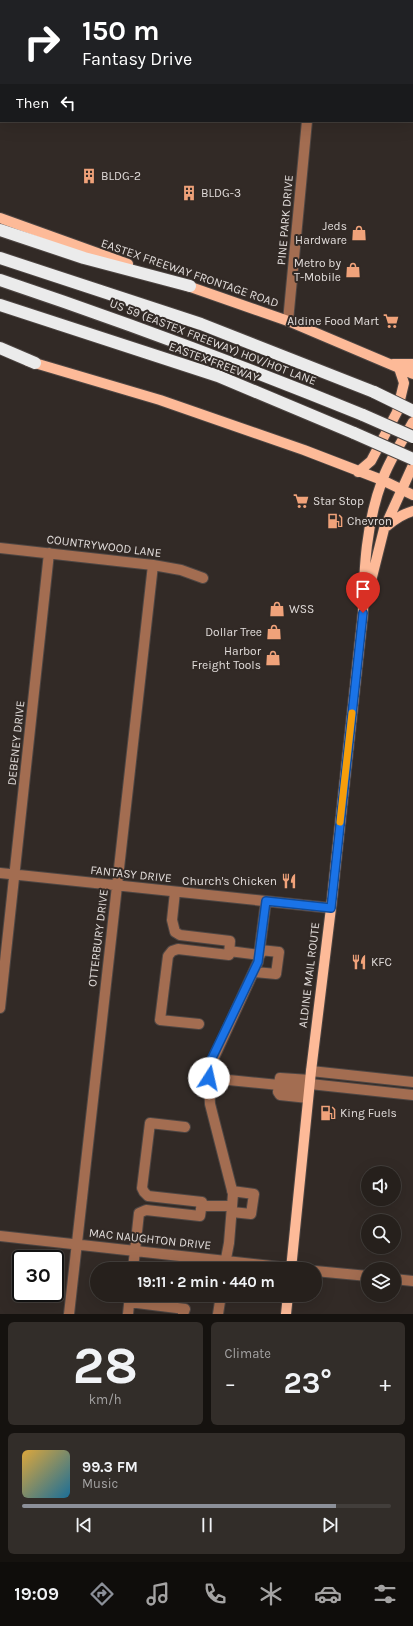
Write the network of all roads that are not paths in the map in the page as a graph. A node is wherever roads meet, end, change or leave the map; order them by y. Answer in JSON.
{"nodes":[{"id":1,"x":307,"y":122,"type":"edge"},
{"id":2,"x":0,"y":218,"type":"edge"},
{"id":3,"x":0,"y":230,"type":"edge"},
{"id":4,"x":0,"y":258,"type":"edge"},
{"id":5,"x":0,"y":280,"type":"edge"},
{"id":6,"x":190,"y":286,"type":"junction"},
{"id":7,"x":0,"y":305,"type":"edge"},
{"id":8,"x":288,"y":321,"type":"junction"},
{"id":9,"x":0,"y":349,"type":"edge"},
{"id":10,"x":35,"y":364,"type":"joint"},
{"id":11,"x":389,"y":364,"type":"junction"},
{"id":12,"x":413,"y":364,"type":"edge"},
{"id":13,"x":399,"y":368,"type":"junction"},
{"id":14,"x":413,"y":374,"type":"edge"},
{"id":15,"x":413,"y":411,"type":"edge"},
{"id":16,"x":413,"y":422,"type":"edge"},
{"id":17,"x":413,"y":437,"type":"edge"},
{"id":18,"x":413,"y":459,"type":"edge"},
{"id":19,"x":413,"y":465,"type":"edge"},
{"id":20,"x":358,"y":472,"type":"junction"},
{"id":21,"x":382,"y":480,"type":"junction"},
{"id":22,"x":401,"y":489,"type":"junction"},
{"id":23,"x":413,"y":495,"type":"edge"},
{"id":24,"x":413,"y":511,"type":"edge"},
{"id":25,"x":384,"y":529,"type":"junction"},
{"id":26,"x":0,"y":548,"type":"edge"},
{"id":27,"x":49,"y":553,"type":"junction"},
{"id":28,"x":153,"y":564,"type":"junction"},
{"id":29,"x":203,"y":578,"type":"dead end"},
{"id":30,"x":363,"y":613,"type":"junction"},
{"id":31,"x":0,"y":873,"type":"edge"},
{"id":32,"x":15,"y":875,"type":"junction"},
{"id":33,"x":118,"y":886,"type":"junction"},
{"id":34,"x":175,"y":892,"type":"junction"},
{"id":35,"x":266,"y":901,"type":"junction"},
{"id":36,"x":331,"y":908,"type":"junction"},
{"id":37,"x":180,"y":935,"type":"junction"},
{"id":38,"x":178,"y":949,"type":"junction"},
{"id":39,"x":229,"y":951,"type":"junction"},
{"id":40,"x":260,"y":952,"type":"junction"},
{"id":41,"x":254,"y":972,"type":"junction"},
{"id":42,"x":0,"y":1008,"type":"edge"},
{"id":43,"x":199,"y":1024,"type":"dead end"},
{"id":44,"x":209,"y":1078,"type":"junction"},
{"id":45,"x":413,"y":1082,"type":"edge"},
{"id":46,"x":310,"y":1084,"type":"junction"},
{"id":47,"x":278,"y":1085,"type":"junction"},
{"id":48,"x":413,"y":1095,"type":"edge"},
{"id":49,"x":185,"y":1127,"type":"dead end"},
{"id":50,"x":232,"y":1191,"type":"junction"},
{"id":51,"x":148,"y":1196,"type":"junction"},
{"id":52,"x":201,"y":1206,"type":"junction"},
{"id":53,"x":232,"y":1209,"type":"junction"},
{"id":54,"x":146,"y":1210,"type":"junction"},
{"id":55,"x":0,"y":1236,"type":"edge"},
{"id":56,"x":76,"y":1244,"type":"junction"},
{"id":57,"x":135,"y":1251,"type":"junction"},
{"id":58,"x":134,"y":1262,"type":"edge"},
{"id":59,"x":206,"y":1262,"type":"edge"},
{"id":60,"x":225,"y":1262,"type":"edge"},
{"id":61,"x":295,"y":1262,"type":"edge"},
{"id":62,"x":322,"y":1272,"type":"edge"},
{"id":63,"x":361,"y":1275,"type":"edge"},
{"id":64,"x":401,"y":1280,"type":"edge"},
{"id":65,"x":413,"y":1281,"type":"edge"},
{"id":66,"x":130,"y":1302,"type":"edge"},
{"id":67,"x":146,"y":1302,"type":"edge"},
{"id":68,"x":220,"y":1302,"type":"edge"},
{"id":69,"x":287,"y":1302,"type":"edge"},
{"id":70,"x":68,"y":1314,"type":"edge"},
{"id":71,"x":128,"y":1314,"type":"edge"},
{"id":72,"x":184,"y":1314,"type":"edge"},
{"id":73,"x":218,"y":1314,"type":"edge"},
{"id":74,"x":286,"y":1314,"type":"edge"}],
"edges":[{"from":1,"to":8,"type":"street","name":"PINE PARK DRIVE"},
{"from":2,"to":6,"type":"main road","name":"EASTEX FREEWAY FRONTAGE ROAD"},
{"from":3,"to":6,"type":"highway"},
{"from":4,"to":15,"type":"highway","bridge":true},
{"from":5,"to":17,"type":"highway","name":"US 59 (EASTEX FREEWAY) HOV/HOT LANE","bridge":true},
{"from":6,"to":8,"type":"main road","name":"EASTEX FREEWAY FRONTAGE ROAD"},
{"from":7,"to":18,"type":"highway","name":"EASTEX FREEWAY","bridge":true},
{"from":8,"to":11,"type":"main road","name":"EASTEX FREEWAY FRONTAGE ROAD"},
{"from":9,"to":10,"type":"highway"},
{"from":10,"to":20,"type":"main road"},
{"from":11,"to":12,"type":"main road"},
{"from":11,"to":13,"type":"main road","name":"EASTEX FREEWAY FRONTAGE ROAD"},
{"from":13,"to":14,"type":"main road","name":"EASTEX FREEWAY FRONTAGE ROAD"},
{"from":13,"to":20,"type":"main road"},
{"from":16,"to":21,"type":"main road","name":"ALDINE MAIL ROUTE"},
{"from":19,"to":22,"type":"main road","name":"ALDINE MAIL ROUTE"},
{"from":20,"to":21,"type":"main road"},
{"from":21,"to":22,"type":"main road"},
{"from":21,"to":30,"type":"main road","name":"ALDINE MAIL ROUTE"},
{"from":22,"to":23,"type":"main road"},
{"from":22,"to":25,"type":"main road","name":"ALDINE MAIL ROUTE"},
{"from":24,"to":25,"type":"main road"},
{"from":25,"to":30,"type":"main road","name":"ALDINE MAIL ROUTE"},
{"from":26,"to":27,"type":"street","name":"COUNTRYWOOD LANE"},
{"from":27,"to":28,"type":"street","name":"COUNTRYWOOD LANE"},
{"from":27,"to":32,"type":"street","name":"DEBENEY DRIVE"},
{"from":28,"to":29,"type":"street","name":"COUNTRYWOOD LANE"},
{"from":28,"to":33,"type":"street","name":"OTTERBURY DRIVE"},
{"from":30,"to":36,"type":"main road","name":"ALDINE MAIL ROUTE"},
{"from":31,"to":32,"type":"street","name":"FANTASY DRIVE"},
{"from":32,"to":33,"type":"street","name":"FANTASY DRIVE"},
{"from":32,"to":42,"type":"street","name":"DEBENEY DRIVE"},
{"from":33,"to":34,"type":"street","name":"FANTASY DRIVE"},
{"from":33,"to":56,"type":"street","name":"OTTERBURY DRIVE"},
{"from":34,"to":35,"type":"street","name":"FANTASY DRIVE"},
{"from":34,"to":37,"type":"street"},
{"from":35,"to":36,"type":"street","name":"FANTASY DRIVE"},
{"from":35,"to":40,"type":"street"},
{"from":36,"to":46,"type":"main road","name":"ALDINE MAIL ROUTE"},
{"from":37,"to":38,"type":"street"},
{"from":37,"to":39,"type":"street"},
{"from":38,"to":39,"type":"street"},
{"from":38,"to":43,"type":"street"},
{"from":39,"to":40,"type":"street"},
{"from":40,"to":41,"type":"street"},
{"from":40,"to":41,"type":"street"},
{"from":41,"to":44,"type":"street"},
{"from":44,"to":47,"type":"street"},
{"from":44,"to":50,"type":"street"},
{"from":45,"to":46,"type":"street"},
{"from":46,"to":47,"type":"street"},
{"from":46,"to":47,"type":"street"},
{"from":46,"to":48,"type":"street"},
{"from":46,"to":61,"type":"main road","name":"ALDINE MAIL ROUTE"},
{"from":49,"to":51,"type":"street"},
{"from":50,"to":53,"type":"street"},
{"from":50,"to":53,"type":"street"},
{"from":51,"to":52,"type":"street"},
{"from":51,"to":54,"type":"street"},
{"from":52,"to":53,"type":"street"},
{"from":52,"to":54,"type":"street"},
{"from":53,"to":60,"type":"street"},
{"from":54,"to":57,"type":"street"},
{"from":55,"to":56,"type":"street","name":"MAC NAUGHTON DRIVE"},
{"from":56,"to":57,"type":"street","name":"MAC NAUGHTON DRIVE"},
{"from":56,"to":70,"type":"street","name":"OTTERBURY DRIVE"},
{"from":57,"to":58,"type":"street"},
{"from":57,"to":59,"type":"street","name":"MAC NAUGHTON DRIVE"},
{"from":62,"to":63,"type":"street"},
{"from":64,"to":65,"type":"street"},
{"from":66,"to":71,"type":"street"},
{"from":67,"to":72,"type":"street"},
{"from":68,"to":73,"type":"street"},
{"from":69,"to":74,"type":"main road"}]}
